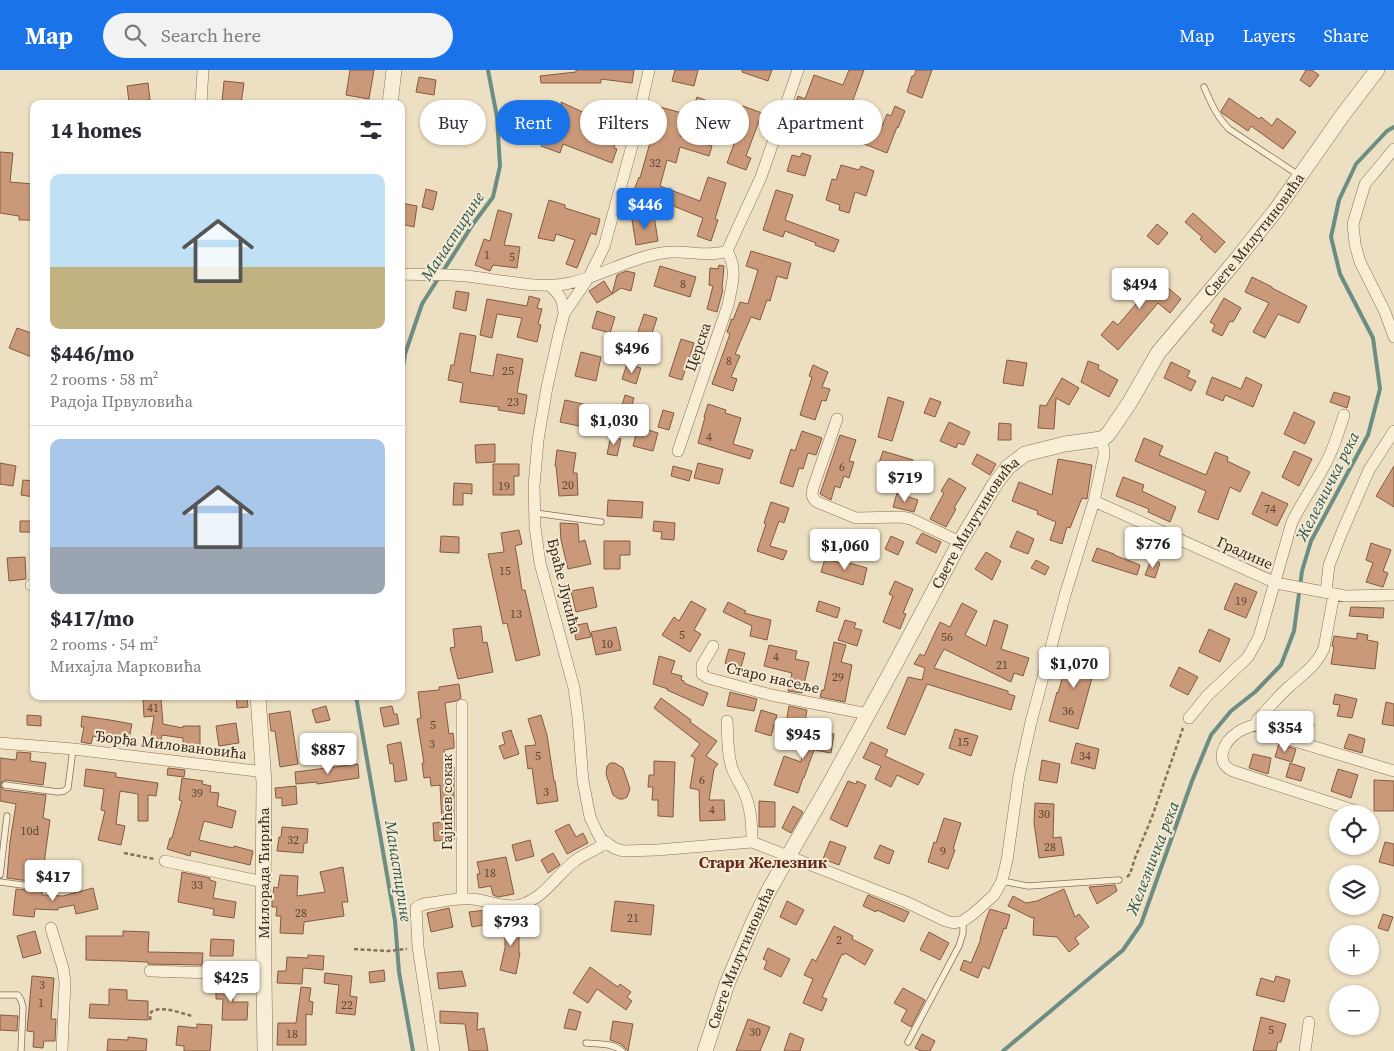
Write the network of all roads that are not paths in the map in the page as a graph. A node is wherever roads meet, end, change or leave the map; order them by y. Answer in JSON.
{"nodes":[{"id":1,"x":203,"y":70,"type":"edge"},
{"id":2,"x":394,"y":70,"type":"edge"},
{"id":3,"x":649,"y":70,"type":"edge"},
{"id":4,"x":798,"y":70,"type":"edge"},
{"id":5,"x":1377,"y":70,"type":"edge"},
{"id":6,"x":1204,"y":87,"type":"dead end"},
{"id":7,"x":201,"y":100,"type":"edge"},
{"id":8,"x":390,"y":100,"type":"edge"},
{"id":9,"x":1394,"y":149,"type":"edge"},
{"id":10,"x":1300,"y":176,"type":"junction"},
{"id":11,"x":727,"y":251,"type":"junction"},
{"id":12,"x":405,"y":274,"type":"edge"},
{"id":13,"x":589,"y":277,"type":"junction"},
{"id":14,"x":550,"y":286,"type":"junction"},
{"id":15,"x":564,"y":314,"type":"junction"},
{"id":16,"x":1394,"y":337,"type":"edge"},
{"id":17,"x":1344,"y":415,"type":"dead end"},
{"id":18,"x":837,"y":419,"type":"dead end"},
{"id":19,"x":1394,"y":431,"type":"edge"},
{"id":20,"x":1101,"y":439,"type":"junction"},
{"id":21,"x":678,"y":451,"type":"dead end"},
{"id":22,"x":1094,"y":501,"type":"junction"},
{"id":23,"x":534,"y":513,"type":"junction"},
{"id":24,"x":601,"y":522,"type":"dead end"},
{"id":25,"x":960,"y":542,"type":"junction"},
{"id":26,"x":1276,"y":583,"type":"junction"},
{"id":27,"x":1330,"y":593,"type":"junction"},
{"id":28,"x":1394,"y":595,"type":"edge"},
{"id":29,"x":713,"y":646,"type":"dead end"},
{"id":30,"x":258,"y":700,"type":"edge"},
{"id":31,"x":462,"y":705,"type":"dead end"},
{"id":32,"x":868,"y":714,"type":"junction"},
{"id":33,"x":1189,"y":718,"type":"road end"},
{"id":34,"x":728,"y":721,"type":"dead end"},
{"id":35,"x":1257,"y":724,"type":"junction"},
{"id":36,"x":0,"y":742,"type":"edge"},
{"id":37,"x":74,"y":749,"type":"junction"},
{"id":38,"x":1394,"y":771,"type":"edge"},
{"id":39,"x":264,"y":772,"type":"junction"},
{"id":40,"x":5,"y":785,"type":"dead end"},
{"id":41,"x":1337,"y":805,"type":"edge"},
{"id":42,"x":7,"y":816,"type":"dead end"},
{"id":43,"x":606,"y":842,"type":"junction"},
{"id":44,"x":752,"y":842,"type":"junction"},
{"id":45,"x":789,"y":856,"type":"junction"},
{"id":46,"x":165,"y":861,"type":"road end"},
{"id":47,"x":0,"y":874,"type":"edge"},
{"id":48,"x":1119,"y":880,"type":"road end"},
{"id":49,"x":0,"y":882,"type":"edge"},
{"id":50,"x":264,"y":882,"type":"junction"},
{"id":51,"x":1002,"y":882,"type":"junction"},
{"id":52,"x":45,"y":888,"type":"dead end"},
{"id":53,"x":462,"y":898,"type":"junction"},
{"id":54,"x":963,"y":921,"type":"junction"},
{"id":55,"x":51,"y":928,"type":"dead end"},
{"id":56,"x":150,"y":971,"type":"dead end"},
{"id":57,"x":264,"y":972,"type":"junction"},
{"id":58,"x":0,"y":995,"type":"edge"},
{"id":59,"x":1309,"y":1022,"type":"dead end"},
{"id":60,"x":908,"y":1042,"type":"dead end"},
{"id":61,"x":586,"y":1043,"type":"dead end"},
{"id":62,"x":21,"y":1051,"type":"edge"},
{"id":63,"x":62,"y":1051,"type":"edge"},
{"id":64,"x":265,"y":1051,"type":"edge"},
{"id":65,"x":434,"y":1051,"type":"edge"},
{"id":66,"x":622,"y":1051,"type":"edge"},
{"id":67,"x":705,"y":1051,"type":"edge"},
{"id":68,"x":1305,"y":1051,"type":"edge"}],
"edges":[{"from":1,"to":7,"type":"street"},
{"from":2,"to":8,"type":"street"},
{"from":3,"to":13,"type":"street","name":"Браће Лукића"},
{"from":4,"to":11,"type":"street"},
{"from":5,"to":10,"type":"street","name":"Свете Милутиновића"},
{"from":6,"to":10,"type":"lane"},
{"from":9,"to":16,"type":"street"},
{"from":10,"to":20,"type":"street","name":"Свете Милутиновића"},
{"from":11,"to":13,"type":"street"},
{"from":11,"to":21,"type":"street","name":"Церска"},
{"from":12,"to":14,"type":"street"},
{"from":13,"to":14,"type":"street"},
{"from":13,"to":15,"type":"street","name":"Браће Лукића"},
{"from":14,"to":15,"type":"street"},
{"from":15,"to":23,"type":"street","name":"Браће Лукића"},
{"from":17,"to":26,"type":"street"},
{"from":18,"to":25,"type":"street"},
{"from":19,"to":27,"type":"street"},
{"from":20,"to":22,"type":"street"},
{"from":20,"to":25,"type":"street","name":"Свете Милутиновића"},
{"from":22,"to":26,"type":"street","name":"Градине"},
{"from":22,"to":51,"type":"street"},
{"from":23,"to":24,"type":"lane"},
{"from":23,"to":43,"type":"street","name":"Браће Лукића"},
{"from":25,"to":32,"type":"street","name":"Свете Милутиновића"},
{"from":26,"to":27,"type":"street","name":"Градине"},
{"from":26,"to":33,"type":"street"},
{"from":27,"to":28,"type":"street","name":"Градине"},
{"from":27,"to":35,"type":"street"},
{"from":29,"to":32,"type":"street","name":"Старо насеље"},
{"from":30,"to":39,"type":"street","name":"Милорада Ћирића"},
{"from":31,"to":53,"type":"street","name":"Гајићев сокак"},
{"from":32,"to":45,"type":"street","name":"Свете Милутиновића"},
{"from":34,"to":44,"type":"street"},
{"from":35,"to":38,"type":"street"},
{"from":35,"to":41,"type":"street"},
{"from":36,"to":37,"type":"street","name":"Ђорђа Миловановића"},
{"from":37,"to":39,"type":"street","name":"Ђорђа Миловановића"},
{"from":37,"to":40,"type":"lane","name":"Ђорђа Миловановића"},
{"from":39,"to":50,"type":"street","name":"Милорада Ћирића"},
{"from":42,"to":47,"type":"lane"},
{"from":43,"to":44,"type":"street"},
{"from":43,"to":53,"type":"street"},
{"from":44,"to":45,"type":"street"},
{"from":45,"to":54,"type":"street"},
{"from":45,"to":67,"type":"street","name":"Свете Милутиновића"},
{"from":46,"to":50,"type":"street"},
{"from":48,"to":51,"type":"lane"},
{"from":49,"to":52,"type":"lane"},
{"from":50,"to":57,"type":"street","name":"Милорада Ћирића"},
{"from":51,"to":54,"type":"street"},
{"from":53,"to":65,"type":"street"},
{"from":54,"to":60,"type":"lane"},
{"from":55,"to":63,"type":"street"},
{"from":56,"to":57,"type":"street"},
{"from":57,"to":64,"type":"street","name":"Милорада Ћирића"},
{"from":58,"to":62,"type":"lane"},
{"from":59,"to":68,"type":"street"},
{"from":61,"to":66,"type":"lane"}]}
